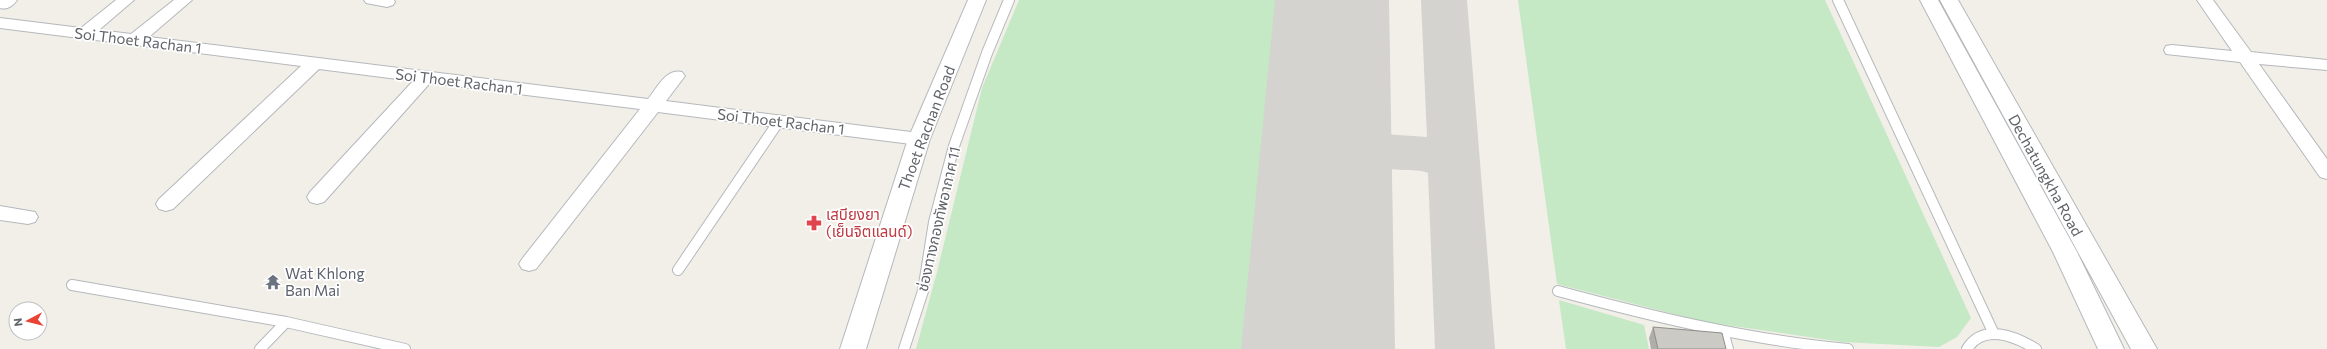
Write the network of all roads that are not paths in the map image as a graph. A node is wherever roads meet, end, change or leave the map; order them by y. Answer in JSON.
{"nodes":[{"id":1,"x":126,"y":0,"type":"edge"},
{"id":2,"x":184,"y":0,"type":"edge"},
{"id":3,"x":977,"y":0,"type":"edge"},
{"id":4,"x":1009,"y":0,"type":"edge"},
{"id":5,"x":1838,"y":0,"type":"edge"},
{"id":6,"x":1928,"y":0,"type":"edge"},
{"id":7,"x":1949,"y":0,"type":"edge"},
{"id":8,"x":2205,"y":0,"type":"edge"},
{"id":9,"x":0,"y":23,"type":"edge"},
{"id":10,"x":84,"y":34,"type":"junction"},
{"id":11,"x":134,"y":40,"type":"junction"},
{"id":12,"x":2172,"y":50,"type":"dead end"},
{"id":13,"x":2245,"y":57,"type":"junction"},
{"id":14,"x":315,"y":63,"type":"junction"},
{"id":15,"x":2327,"y":65,"type":"edge"},
{"id":16,"x":676,"y":76,"type":"dead end"},
{"id":17,"x":426,"y":77,"type":"junction"},
{"id":18,"x":653,"y":105,"type":"junction"},
{"id":19,"x":779,"y":121,"type":"junction"},
{"id":20,"x":919,"y":139,"type":"junction"},
{"id":21,"x":2327,"y":173,"type":"edge"},
{"id":22,"x":317,"y":197,"type":"dead end"},
{"id":23,"x":166,"y":204,"type":"dead end"},
{"id":24,"x":0,"y":213,"type":"edge"},
{"id":25,"x":28,"y":217,"type":"dead end"},
{"id":26,"x":529,"y":264,"type":"dead end"},
{"id":27,"x":678,"y":270,"type":"dead end"},
{"id":28,"x":72,"y":285,"type":"dead end"},
{"id":29,"x":1558,"y":291,"type":"dead end"},
{"id":30,"x":286,"y":322,"type":"junction"},
{"id":31,"x":1723,"y":331,"type":"junction"},
{"id":32,"x":1994,"y":334,"type":"junction"},
{"id":33,"x":1807,"y":347,"type":"edge"},
{"id":34,"x":260,"y":349,"type":"edge"},
{"id":35,"x":405,"y":349,"type":"edge"},
{"id":36,"x":853,"y":349,"type":"edge"},
{"id":37,"x":904,"y":349,"type":"edge"},
{"id":38,"x":1728,"y":349,"type":"edge"},
{"id":39,"x":1848,"y":349,"type":"edge"},
{"id":40,"x":1967,"y":349,"type":"edge"},
{"id":41,"x":2036,"y":349,"type":"edge"},
{"id":42,"x":2111,"y":349,"type":"edge"},
{"id":43,"x":2144,"y":349,"type":"edge"}],
"edges":[{"from":1,"to":10,"type":"street"},
{"from":2,"to":11,"type":"street"},
{"from":3,"to":20,"type":"street","name":"Thoet Rachan Road"},
{"from":4,"to":37,"type":"lane","name":"ช่องทางกองทัพอากาศ 11"},
{"from":5,"to":32,"type":"lane"},
{"from":6,"to":42,"type":"street","name":"Dechatungkha Road"},
{"from":7,"to":43,"type":"street","name":"Dechatungkha Road"},
{"from":8,"to":13,"type":"street"},
{"from":9,"to":10,"type":"street","name":"Soi Thoet Rachan 1"},
{"from":10,"to":11,"type":"street","name":"Soi Thoet Rachan 1"},
{"from":11,"to":14,"type":"street","name":"Soi Thoet Rachan 1"},
{"from":12,"to":13,"type":"street"},
{"from":13,"to":15,"type":"street"},
{"from":13,"to":21,"type":"street"},
{"from":14,"to":17,"type":"street","name":"Soi Thoet Rachan 1"},
{"from":14,"to":23,"type":"street"},
{"from":16,"to":18,"type":"street"},
{"from":17,"to":18,"type":"street","name":"Soi Thoet Rachan 1"},
{"from":17,"to":22,"type":"street"},
{"from":18,"to":19,"type":"street","name":"Soi Thoet Rachan 1"},
{"from":18,"to":26,"type":"street"},
{"from":19,"to":20,"type":"street","name":"Soi Thoet Rachan 1"},
{"from":19,"to":27,"type":"lane"},
{"from":20,"to":36,"type":"street","name":"Thoet Rachan Road"},
{"from":24,"to":25,"type":"street"},
{"from":28,"to":30,"type":"lane"},
{"from":29,"to":31,"type":"lane"},
{"from":30,"to":34,"type":"lane"},
{"from":30,"to":35,"type":"lane"},
{"from":31,"to":33,"type":"lane"},
{"from":31,"to":38,"type":"lane"},
{"from":32,"to":40,"type":"lane"},
{"from":32,"to":41,"type":"lane"},
{"from":33,"to":39,"type":"lane"}]}
